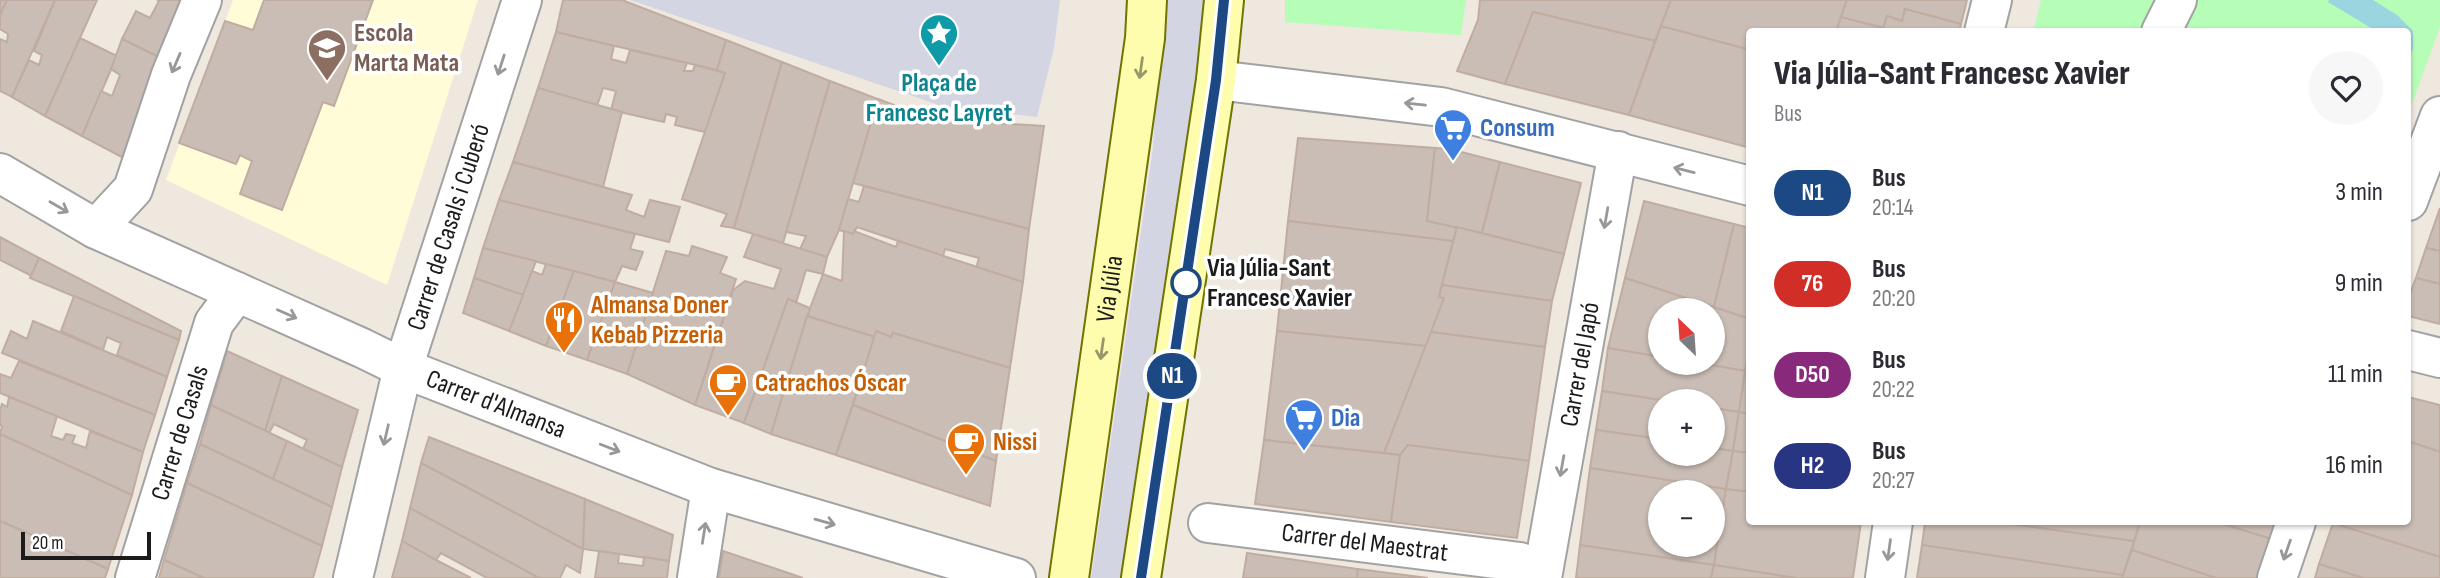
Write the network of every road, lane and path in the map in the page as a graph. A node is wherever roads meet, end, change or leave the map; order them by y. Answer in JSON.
{"nodes":[{"id":1,"x":202,"y":0,"type":"edge"},
{"id":2,"x":522,"y":0,"type":"edge"},
{"id":3,"x":1147,"y":0,"type":"edge"},
{"id":4,"x":1224,"y":0,"type":"edge"},
{"id":5,"x":1992,"y":0,"type":"edge"},
{"id":6,"x":1985,"y":28,"type":"edge"},
{"id":7,"x":1216,"y":80,"type":"junction"},
{"id":8,"x":2440,"y":116,"type":"edge"},
{"id":9,"x":1618,"y":151,"type":"junction"},
{"id":10,"x":0,"y":173,"type":"edge"},
{"id":11,"x":1746,"y":185,"type":"edge"},
{"id":12,"x":2411,"y":193,"type":"edge"},
{"id":13,"x":96,"y":229,"type":"junction"},
{"id":14,"x":237,"y":292,"type":"junction"},
{"id":15,"x":2411,"y":351,"type":"edge"},
{"id":16,"x":2440,"y":358,"type":"edge"},
{"id":17,"x":402,"y":368,"type":"junction"},
{"id":18,"x":711,"y":488,"type":"junction"},
{"id":19,"x":1208,"y":523,"type":"dead end"},
{"id":20,"x":1893,"y":525,"type":"edge"},
{"id":21,"x":2295,"y":525,"type":"edge"},
{"id":22,"x":1531,"y":570,"type":"edge"},
{"id":23,"x":135,"y":578,"type":"edge"},
{"id":24,"x":353,"y":578,"type":"edge"},
{"id":25,"x":697,"y":578,"type":"edge"},
{"id":26,"x":1016,"y":578,"type":"edge"},
{"id":27,"x":1069,"y":578,"type":"edge"},
{"id":28,"x":1141,"y":578,"type":"edge"},
{"id":29,"x":1885,"y":578,"type":"edge"},
{"id":30,"x":2277,"y":578,"type":"edge"}],
"edges":[{"from":1,"to":13,"type":"street","one_way":true},
{"from":2,"to":17,"type":"street","name":"Carrer de Casals i Cuberó","one_way":true},
{"from":3,"to":27,"type":"street","name":"Via Júlia","one_way":true},
{"from":4,"to":7,"type":"street"},
{"from":5,"to":6,"type":"street"},
{"from":9,"to":7,"type":"street","one_way":true},
{"from":7,"to":28,"type":"street"},
{"from":8,"to":12,"type":"street"},
{"from":11,"to":9,"type":"street","one_way":true},
{"from":9,"to":22,"type":"street","name":"Carrer del Japó","one_way":true},
{"from":10,"to":13,"type":"street","name":"Carrer d'Almansa","one_way":true},
{"from":13,"to":14,"type":"street","name":"Carrer d'Almansa"},
{"from":14,"to":17,"type":"street","name":"Carrer d'Almansa","one_way":true},
{"from":14,"to":23,"type":"street","name":"Carrer de Casals"},
{"from":15,"to":16,"type":"street"},
{"from":17,"to":18,"type":"street","name":"Carrer d'Almansa","one_way":true},
{"from":17,"to":24,"type":"street","name":"Carrer de Casals i Cuberó","one_way":true},
{"from":25,"to":18,"type":"street","one_way":true},
{"from":18,"to":26,"type":"street","name":"Carrer d'Almansa","one_way":true},
{"from":19,"to":22,"type":"street","name":"Carrer del Maestrat"},
{"from":20,"to":29,"type":"street","one_way":true},
{"from":21,"to":30,"type":"street","one_way":true}]}
